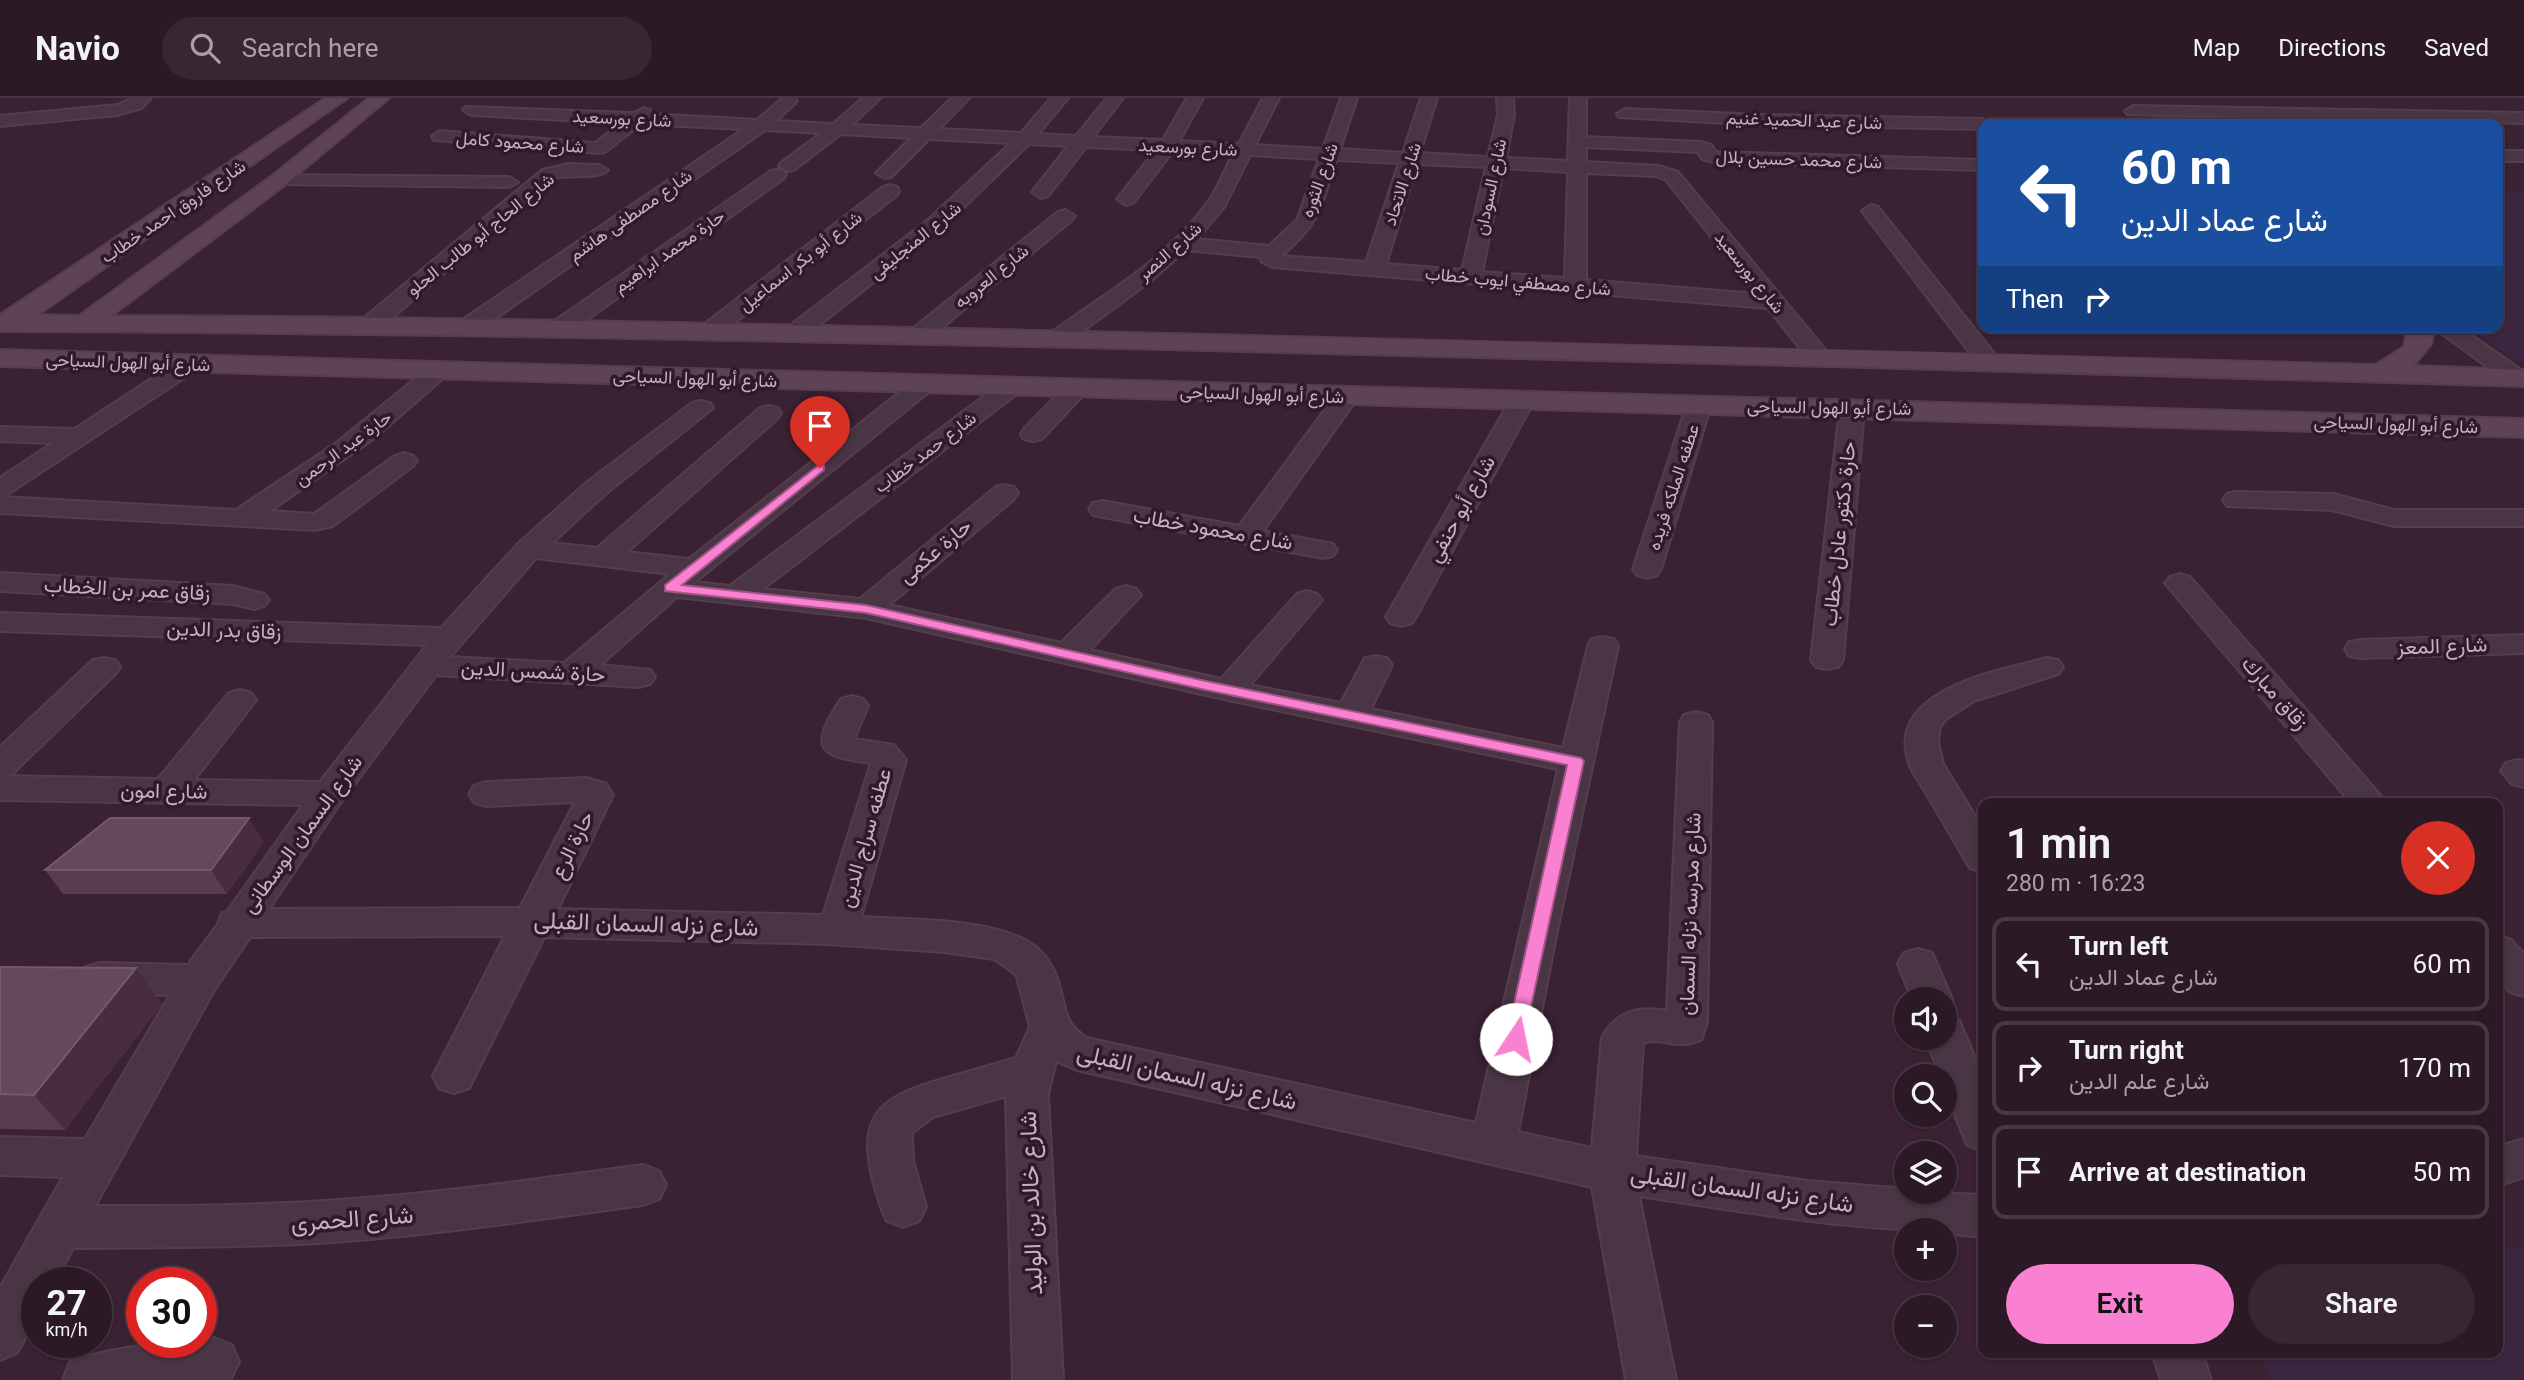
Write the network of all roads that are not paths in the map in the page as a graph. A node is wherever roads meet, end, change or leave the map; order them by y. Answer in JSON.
{"nodes":[{"id":1,"x":47,"y":98,"type":"edge"},
{"id":2,"x":143,"y":98,"type":"edge"},
{"id":3,"x":338,"y":98,"type":"edge"},
{"id":4,"x":380,"y":98,"type":"edge"},
{"id":5,"x":872,"y":98,"type":"edge"},
{"id":6,"x":961,"y":98,"type":"edge"},
{"id":7,"x":1060,"y":98,"type":"edge"},
{"id":8,"x":1115,"y":98,"type":"edge"},
{"id":9,"x":1195,"y":98,"type":"edge"},
{"id":10,"x":1271,"y":98,"type":"edge"},
{"id":11,"x":1349,"y":98,"type":"edge"},
{"id":12,"x":1429,"y":98,"type":"edge"},
{"id":13,"x":1505,"y":98,"type":"edge"},
{"id":14,"x":1578,"y":98,"type":"edge"},
{"id":15,"x":1746,"y":98,"type":"edge"},
{"id":16,"x":2117,"y":98,"type":"edge"},
{"id":17,"x":2269,"y":98,"type":"edge"},
{"id":18,"x":2314,"y":98,"type":"edge"},
{"id":19,"x":586,"y":99,"type":"edge"},
{"id":20,"x":789,"y":101,"type":"dead end"},
{"id":21,"x":1846,"y":106,"type":"dead end"},
{"id":22,"x":557,"y":107,"type":"edge"},
{"id":23,"x":471,"y":110,"type":"dead end"},
{"id":24,"x":2133,"y":111,"type":"junction"},
{"id":25,"x":2297,"y":113,"type":"junction"},
{"id":26,"x":1625,"y":114,"type":"dead end"},
{"id":27,"x":2348,"y":114,"type":"junction"},
{"id":28,"x":2498,"y":117,"type":"junction"},
{"id":29,"x":2524,"y":118,"type":"edge"},
{"id":30,"x":22,"y":119,"type":"junction"},
{"id":31,"x":637,"y":119,"type":"junction"},
{"id":32,"x":2145,"y":119,"type":"edge"},
{"id":33,"x":2502,"y":119,"type":"edge"},
{"id":34,"x":1762,"y":120,"type":"junction"},
{"id":35,"x":2503,"y":120,"type":"edge"},
{"id":36,"x":1859,"y":122,"type":"junction"},
{"id":37,"x":1978,"y":124,"type":"edge"},
{"id":38,"x":761,"y":125,"type":"junction"},
{"id":39,"x":838,"y":128,"type":"junction"},
{"id":40,"x":1,"y":129,"type":"edge"},
{"id":41,"x":2524,"y":131,"type":"edge"},
{"id":42,"x":925,"y":133,"type":"junction"},
{"id":43,"x":440,"y":136,"type":"dead end"},
{"id":44,"x":1027,"y":139,"type":"junction"},
{"id":45,"x":506,"y":142,"type":"junction"},
{"id":46,"x":1081,"y":142,"type":"junction"},
{"id":47,"x":1579,"y":142,"type":"junction"},
{"id":48,"x":1168,"y":146,"type":"junction"},
{"id":49,"x":1246,"y":150,"type":"junction"},
{"id":50,"x":1329,"y":154,"type":"junction"},
{"id":51,"x":2503,"y":156,"type":"edge"},
{"id":52,"x":2524,"y":156,"type":"edge"},
{"id":53,"x":1411,"y":158,"type":"junction"},
{"id":54,"x":1791,"y":160,"type":"junction"},
{"id":55,"x":1494,"y":163,"type":"junction"},
{"id":56,"x":1978,"y":165,"type":"edge"},
{"id":57,"x":1579,"y":167,"type":"junction"},
{"id":58,"x":599,"y":170,"type":"dead end"},
{"id":59,"x":279,"y":180,"type":"junction"},
{"id":60,"x":509,"y":182,"type":"dead end"},
{"id":61,"x":1041,"y":191,"type":"dead end"},
{"id":62,"x":1126,"y":198,"type":"dead end"},
{"id":63,"x":1871,"y":211,"type":"dead end"},
{"id":64,"x":1065,"y":216,"type":"dead end"},
{"id":65,"x":1183,"y":244,"type":"junction"},
{"id":66,"x":1273,"y":252,"type":"junction"},
{"id":67,"x":1374,"y":269,"type":"junction"},
{"id":68,"x":1471,"y":277,"type":"junction"},
{"id":69,"x":71,"y":280,"type":"junction"},
{"id":70,"x":143,"y":280,"type":"junction"},
{"id":71,"x":1575,"y":286,"type":"junction"},
{"id":72,"x":1776,"y":302,"type":"junction"},
{"id":73,"x":4,"y":324,"type":"edge"},
{"id":74,"x":371,"y":324,"type":"junction"},
{"id":75,"x":82,"y":325,"type":"junction"},
{"id":76,"x":469,"y":326,"type":"junction"},
{"id":77,"x":560,"y":328,"type":"junction"},
{"id":78,"x":710,"y":331,"type":"junction"},
{"id":79,"x":795,"y":333,"type":"junction"},
{"id":80,"x":2421,"y":333,"type":"edge"},
{"id":81,"x":2453,"y":333,"type":"edge"},
{"id":82,"x":848,"y":335,"type":"junction"},
{"id":83,"x":918,"y":336,"type":"junction"},
{"id":84,"x":1046,"y":340,"type":"junction"},
{"id":85,"x":1819,"y":356,"type":"junction"},
{"id":86,"x":0,"y":358,"type":"edge"},
{"id":87,"x":1988,"y":361,"type":"junction"},
{"id":88,"x":191,"y":363,"type":"junction"},
{"id":89,"x":439,"y":370,"type":"junction"},
{"id":90,"x":2382,"y":373,"type":"junction"},
{"id":91,"x":2520,"y":378,"type":"edge"},
{"id":92,"x":816,"y":381,"type":"junction"},
{"id":93,"x":923,"y":384,"type":"junction"},
{"id":94,"x":1011,"y":387,"type":"junction"},
{"id":95,"x":1076,"y":389,"type":"junction"},
{"id":96,"x":1346,"y":397,"type":"junction"},
{"id":97,"x":1522,"y":401,"type":"junction"},
{"id":98,"x":1699,"y":405,"type":"junction"},
{"id":99,"x":701,"y":408,"type":"dead end"},
{"id":100,"x":1852,"y":408,"type":"junction"},
{"id":101,"x":769,"y":413,"type":"dead end"},
{"id":102,"x":2524,"y":428,"type":"edge"},
{"id":103,"x":0,"y":434,"type":"edge"},
{"id":104,"x":1033,"y":434,"type":"dead end"},
{"id":105,"x":80,"y":437,"type":"junction"},
{"id":106,"x":404,"y":461,"type":"dead end"},
{"id":107,"x":0,"y":490,"type":"edge"},
{"id":108,"x":1005,"y":494,"type":"dead end"},
{"id":109,"x":2236,"y":500,"type":"dead end"},
{"id":110,"x":0,"y":505,"type":"edge"},
{"id":111,"x":1104,"y":509,"type":"dead end"},
{"id":112,"x":241,"y":518,"type":"junction"},
{"id":113,"x":2524,"y":518,"type":"edge"},
{"id":114,"x":1245,"y":535,"type":"junction"},
{"id":115,"x":529,"y":549,"type":"junction"},
{"id":116,"x":1323,"y":550,"type":"dead end"},
{"id":117,"x":604,"y":557,"type":"junction"},
{"id":118,"x":696,"y":568,"type":"junction"},
{"id":119,"x":1647,"y":569,"type":"dead end"},
{"id":120,"x":0,"y":582,"type":"edge"},
{"id":121,"x":2180,"y":583,"type":"dead end"},
{"id":122,"x":670,"y":588,"type":"junction"},
{"id":123,"x":738,"y":594,"type":"junction"},
{"id":124,"x":1126,"y":594,"type":"dead end"},
{"id":125,"x":254,"y":600,"type":"dead end"},
{"id":126,"x":1307,"y":600,"type":"dead end"},
{"id":127,"x":866,"y":609,"type":"junction"},
{"id":128,"x":1401,"y":617,"type":"dead end"},
{"id":129,"x":0,"y":622,"type":"edge"},
{"id":130,"x":449,"y":637,"type":"junction"},
{"id":131,"x":2524,"y":644,"type":"edge"},
{"id":132,"x":1603,"y":646,"type":"dead end"},
{"id":133,"x":2360,"y":649,"type":"dead end"},
{"id":134,"x":1067,"y":655,"type":"junction"},
{"id":135,"x":1827,"y":660,"type":"dead end"},
{"id":136,"x":428,"y":665,"type":"junction"},
{"id":137,"x":1376,"y":665,"type":"dead end"},
{"id":138,"x":104,"y":667,"type":"dead end"},
{"id":139,"x":2047,"y":667,"type":"dead end"},
{"id":140,"x":572,"y":673,"type":"junction"},
{"id":141,"x":639,"y":677,"type":"dead end"},
{"id":142,"x":1228,"y":690,"type":"junction"},
{"id":143,"x":240,"y":699,"type":"dead end"},
{"id":144,"x":852,"y":706,"type":"dead end"},
{"id":145,"x":1351,"y":716,"type":"junction"},
{"id":146,"x":1696,"y":722,"type":"dead end"},
{"id":147,"x":1576,"y":761,"type":"junction"},
{"id":148,"x":0,"y":766,"type":"edge"},
{"id":149,"x":0,"y":789,"type":"edge"},
{"id":150,"x":167,"y":791,"type":"junction"},
{"id":151,"x":329,"y":794,"type":"junction"},
{"id":152,"x":486,"y":794,"type":"dead end"},
{"id":153,"x":2366,"y":798,"type":"edge"},
{"id":154,"x":1978,"y":845,"type":"edge"},
{"id":155,"x":535,"y":920,"type":"junction"},
{"id":156,"x":236,"y":923,"type":"junction"},
{"id":157,"x":838,"y":930,"type":"junction"},
{"id":158,"x":2503,"y":957,"type":"edge"},
{"id":159,"x":60,"y":976,"type":"edge"},
{"id":160,"x":199,"y":981,"type":"junction"},
{"id":161,"x":2524,"y":981,"type":"edge"},
{"id":162,"x":1049,"y":1029,"type":"junction"},
{"id":163,"x":1951,"y":1050,"type":"edge"},
{"id":164,"x":1031,"y":1070,"type":"junction"},
{"id":165,"x":454,"y":1076,"type":"dead end"},
{"id":166,"x":1978,"y":1119,"type":"edge"},
{"id":167,"x":1493,"y":1147,"type":"junction"},
{"id":168,"x":0,"y":1156,"type":"edge"},
{"id":169,"x":97,"y":1158,"type":"junction"},
{"id":170,"x":2524,"y":1158,"type":"edge"},
{"id":171,"x":2503,"y":1165,"type":"edge"},
{"id":172,"x":1612,"y":1172,"type":"junction"},
{"id":173,"x":643,"y":1185,"type":"dead end"},
{"id":174,"x":903,"y":1207,"type":"dead end"},
{"id":175,"x":1978,"y":1216,"type":"edge"},
{"id":176,"x":59,"y":1227,"type":"junction"},
{"id":177,"x":0,"y":1336,"type":"edge"},
{"id":178,"x":2179,"y":1358,"type":"edge"},
{"id":179,"x":214,"y":1362,"type":"dead end"},
{"id":180,"x":88,"y":1380,"type":"edge"},
{"id":181,"x":1038,"y":1380,"type":"edge"},
{"id":182,"x":1651,"y":1380,"type":"edge"},
{"id":183,"x":2186,"y":1380,"type":"edge"}],
"edges":[{"from":1,"to":30,"type":"street"},
{"from":2,"to":30,"type":"street"},
{"from":3,"to":69,"type":"main road","name":"شارع فاروق احمد خطاب"},
{"from":4,"to":59,"type":"main road","name":"شارع فاروق احمد خطاب"},
{"from":5,"to":39,"type":"street","name":"حارة محمد ابراهيم"},
{"from":6,"to":42,"type":"street","name":"شارع أبو بكر اسماعيل"},
{"from":7,"to":44,"type":"street"},
{"from":8,"to":46,"type":"street"},
{"from":9,"to":48,"type":"street"},
{"from":10,"to":49,"type":"street","name":"شارع النصر"},
{"from":11,"to":50,"type":"street","name":"شارع الثوره"},
{"from":12,"to":53,"type":"street","name":"شارع الاتحاد"},
{"from":13,"to":55,"type":"street","name":"شارع السودان"},
{"from":14,"to":47,"type":"street"},
{"from":15,"to":34,"type":"street"},
{"from":16,"to":24,"type":"street"},
{"from":17,"to":25,"type":"street"},
{"from":18,"to":27,"type":"street"},
{"from":19,"to":22,"type":"street"},
{"from":19,"to":31,"type":"street"},
{"from":20,"to":38,"type":"street","name":"شارع مصطفى هاشم"},
{"from":21,"to":36,"type":"street"},
{"from":22,"to":23,"type":"street","name":"شارع بورسعيد"},
{"from":22,"to":31,"type":"street","name":"شارع بورسعيد"},
{"from":22,"to":45,"type":"street"},
{"from":24,"to":25,"type":"street"},
{"from":24,"to":32,"type":"street"},
{"from":25,"to":27,"type":"street"},
{"from":26,"to":34,"type":"street","name":"شارع عبد الحميد غنيم"},
{"from":27,"to":28,"type":"street"},
{"from":28,"to":29,"type":"street"},
{"from":28,"to":33,"type":"street"},
{"from":30,"to":40,"type":"street"},
{"from":31,"to":38,"type":"street","name":"شارع بورسعيد"},
{"from":31,"to":45,"type":"street","name":"شارع محمود كامل"},
{"from":34,"to":36,"type":"street","name":"شارع عبد الحميد غنيم"},
{"from":34,"to":54,"type":"street"},
{"from":35,"to":41,"type":"street"},
{"from":36,"to":37,"type":"street","name":"شارع عبد الحميد غنيم"},
{"from":38,"to":39,"type":"street","name":"شارع بورسعيد"},
{"from":38,"to":76,"type":"street","name":"شارع مصطفى هاشم"},
{"from":39,"to":42,"type":"street","name":"شارع بورسعيد"},
{"from":39,"to":77,"type":"street","name":"حارة محمد ابراهيم"},
{"from":42,"to":44,"type":"street","name":"شارع بورسعيد"},
{"from":42,"to":78,"type":"street","name":"شارع أبو بكر اسماعيل"},
{"from":43,"to":45,"type":"street","name":"شارع محمود كامل"},
{"from":44,"to":46,"type":"street","name":"شارع بورسعيد"},
{"from":44,"to":79,"type":"street","name":"شارع المنجليفى"},
{"from":46,"to":48,"type":"street","name":"شارع بورسعيد"},
{"from":46,"to":61,"type":"street"},
{"from":47,"to":54,"type":"street","name":"شارع محمد حسين بلال"},
{"from":47,"to":57,"type":"street"},
{"from":48,"to":49,"type":"street","name":"شارع بورسعيد"},
{"from":48,"to":62,"type":"street"},
{"from":49,"to":50,"type":"street","name":"شارع بورسعيد"},
{"from":49,"to":65,"type":"street","name":"شارع النصر"},
{"from":50,"to":53,"type":"street","name":"شارع بورسعيد"},
{"from":50,"to":66,"type":"street","name":"شارع الثوره"},
{"from":51,"to":52,"type":"street"},
{"from":53,"to":55,"type":"street","name":"شارع بورسعيد"},
{"from":53,"to":67,"type":"street","name":"شارع الاتحاد"},
{"from":54,"to":56,"type":"street","name":"شارع محمد حسين بلال"},
{"from":55,"to":57,"type":"street","name":"شارع بورسعيد"},
{"from":55,"to":68,"type":"street","name":"شارع السودان"},
{"from":57,"to":71,"type":"street"},
{"from":57,"to":72,"type":"street","name":"شارع بورسعيد"},
{"from":58,"to":74,"type":"street","name":"شارع الحاج أبو طالب الحلو"},
{"from":59,"to":60,"type":"street","name":"شارع الحاج أبو طالب الحلو"},
{"from":59,"to":70,"type":"main road","name":"شارع فاروق احمد خطاب"},
{"from":63,"to":87,"type":"street"},
{"from":64,"to":83,"type":"street","name":"شارع العروبه"},
{"from":65,"to":66,"type":"street"},
{"from":65,"to":84,"type":"street","name":"شارع النصر"},
{"from":66,"to":67,"type":"street","name":"شارع مصطفي ايوب خطاب"},
{"from":67,"to":68,"type":"street","name":"شارع مصطفي ايوب خطاب"},
{"from":68,"to":71,"type":"street","name":"شارع مصطفي ايوب خطاب"},
{"from":69,"to":70,"type":"main road"},
{"from":69,"to":73,"type":"main road","name":"شارع فاروق احمد خطاب"},
{"from":70,"to":75,"type":"main road","name":"شارع فاروق احمد خطاب"},
{"from":71,"to":72,"type":"street","name":"شارع مصطفي ايوب خطاب"},
{"from":72,"to":85,"type":"street","name":"شارع بورسعيد"},
{"from":73,"to":75,"type":"main road","name":"شارع أبو الهول السياحى"},
{"from":74,"to":75,"type":"main road","name":"شارع أبو الهول السياحى"},
{"from":74,"to":76,"type":"main road","name":"شارع أبو الهول السياحى"},
{"from":76,"to":77,"type":"main road","name":"شارع أبو الهول السياحى"},
{"from":77,"to":78,"type":"main road","name":"شارع أبو الهول السياحى"},
{"from":78,"to":79,"type":"main road","name":"شارع أبو الهول السياحى"},
{"from":79,"to":82,"type":"main road","name":"شارع أبو الهول السياحى"},
{"from":80,"to":90,"type":"main road"},
{"from":81,"to":91,"type":"street"},
{"from":82,"to":83,"type":"main road","name":"شارع أبو الهول السياحى"},
{"from":82,"to":92,"type":"main road"},
{"from":83,"to":84,"type":"main road","name":"شارع أبو الهول السياحى"},
{"from":84,"to":85,"type":"main road","name":"شارع أبو الهول السياحى"},
{"from":84,"to":94,"type":"main road"},
{"from":85,"to":87,"type":"main road","name":"شارع أبو الهول السياحى"},
{"from":86,"to":88,"type":"main road","name":"شارع أبو الهول السياحى"},
{"from":87,"to":90,"type":"main road","name":"شارع أبو الهول السياحى"},
{"from":88,"to":89,"type":"main road","name":"شارع أبو الهول السياحى"},
{"from":88,"to":105,"type":"street"},
{"from":89,"to":92,"type":"main road","name":"شارع أبو الهول السياحى"},
{"from":89,"to":112,"type":"street","name":"حارة عبد الرحمن"},
{"from":90,"to":91,"type":"main road","name":"شارع أبو الهول السياحى"},
{"from":92,"to":93,"type":"main road","name":"شارع أبو الهول السياحى"},
{"from":93,"to":94,"type":"main road","name":"شارع أبو الهول السياحى"},
{"from":93,"to":118,"type":"street"},
{"from":94,"to":95,"type":"main road","name":"شارع أبو الهول السياحى"},
{"from":94,"to":123,"type":"street","name":"شارع حمد خطاب"},
{"from":95,"to":96,"type":"main road","name":"شارع أبو الهول السياحى"},
{"from":95,"to":104,"type":"street"},
{"from":96,"to":97,"type":"main road","name":"شارع أبو الهول السياحى"},
{"from":96,"to":114,"type":"street"},
{"from":97,"to":98,"type":"main road","name":"شارع أبو الهول السياحى"},
{"from":97,"to":128,"type":"street","name":"شارع أبو حنفي"},
{"from":98,"to":100,"type":"main road","name":"شارع أبو الهول السياحى"},
{"from":98,"to":119,"type":"street","name":"عطفه الملكه فريده"},
{"from":99,"to":115,"type":"street","name":"شارع السمان الوسطانى"},
{"from":100,"to":102,"type":"main road","name":"شارع أبو الهول السياحى"},
{"from":100,"to":135,"type":"street","name":"حارة دكتور عادل خطاب"},
{"from":101,"to":117,"type":"street"},
{"from":103,"to":105,"type":"street"},
{"from":105,"to":107,"type":"street"},
{"from":106,"to":112,"type":"street","name":"حارة عبد الرحمن"},
{"from":108,"to":127,"type":"street","name":"حارة عكمى"},
{"from":109,"to":113,"type":"street"},
{"from":110,"to":112,"type":"street","name":"حارة عبد الرحمن"},
{"from":111,"to":114,"type":"street","name":"شارع محمود خطاب"},
{"from":114,"to":116,"type":"street","name":"شارع محمود خطاب"},
{"from":115,"to":117,"type":"street"},
{"from":115,"to":130,"type":"street","name":"شارع السمان الوسطانى"},
{"from":117,"to":118,"type":"street"},
{"from":118,"to":122,"type":"street"},
{"from":120,"to":125,"type":"street","name":"زقاق عمر بن الخطاب"},
{"from":121,"to":153,"type":"street","name":"زقاق مبارك"},
{"from":122,"to":123,"type":"street"},
{"from":122,"to":140,"type":"street"},
{"from":123,"to":127,"type":"street"},
{"from":124,"to":134,"type":"street"},
{"from":126,"to":142,"type":"street"},
{"from":127,"to":134,"type":"street"},
{"from":129,"to":130,"type":"street","name":"زقاق بدر الدين"},
{"from":130,"to":136,"type":"street","name":"شارع السمان الوسطانى"},
{"from":131,"to":133,"type":"street","name":"شارع المعز"},
{"from":132,"to":147,"type":"street"},
{"from":134,"to":142,"type":"street"},
{"from":136,"to":140,"type":"street","name":"حارة شمس الدين"},
{"from":136,"to":151,"type":"street","name":"شارع السمان الوسطانى"},
{"from":137,"to":145,"type":"street"},
{"from":138,"to":148,"type":"street"},
{"from":139,"to":154,"type":"street"},
{"from":140,"to":141,"type":"street","name":"حارة شمس الدين"},
{"from":142,"to":145,"type":"street"},
{"from":143,"to":150,"type":"street"},
{"from":144,"to":157,"type":"street","name":"عطفه سراج الدين"},
{"from":145,"to":147,"type":"street"},
{"from":146,"to":172,"type":"street","name":"شارع مدرسه نزله السمان"},
{"from":147,"to":167,"type":"street"},
{"from":149,"to":150,"type":"street","name":"شارع امون"},
{"from":150,"to":151,"type":"street","name":"شارع امون"},
{"from":151,"to":156,"type":"street","name":"شارع السمان الوسطانى"},
{"from":152,"to":155,"type":"street","name":"حارة الرع"},
{"from":155,"to":156,"type":"street","name":"شارع نزله السمان القبلى"},
{"from":155,"to":157,"type":"street","name":"شارع نزله السمان القبلى"},
{"from":155,"to":165,"type":"street"},
{"from":156,"to":160,"type":"street","name":"شارع السمان الوسطانى"},
{"from":157,"to":162,"type":"street","name":"شارع نزله السمان القبلى"},
{"from":158,"to":161,"type":"street"},
{"from":159,"to":160,"type":"street"},
{"from":160,"to":169,"type":"street","name":"شارع السمان الوسطانى"},
{"from":162,"to":164,"type":"street","name":"شارع خالد بن الوليد"},
{"from":162,"to":167,"type":"street","name":"شارع نزله السمان القبلى"},
{"from":163,"to":166,"type":"street"},
{"from":164,"to":174,"type":"street"},
{"from":164,"to":181,"type":"street","name":"شارع خالد بن الوليد"},
{"from":167,"to":172,"type":"street","name":"شارع نزله السمان القبلى"},
{"from":168,"to":169,"type":"street"},
{"from":169,"to":176,"type":"street","name":"شارع السمان الوسطانى"},
{"from":170,"to":171,"type":"street"},
{"from":172,"to":175,"type":"street","name":"شارع نزله السمان القبلى"},
{"from":172,"to":182,"type":"street"},
{"from":173,"to":176,"type":"street","name":"شارع الحمرى"},
{"from":176,"to":177,"type":"street","name":"شارع السمان الوسطانى"},
{"from":178,"to":183,"type":"street"},
{"from":179,"to":180,"type":"street"}]}
